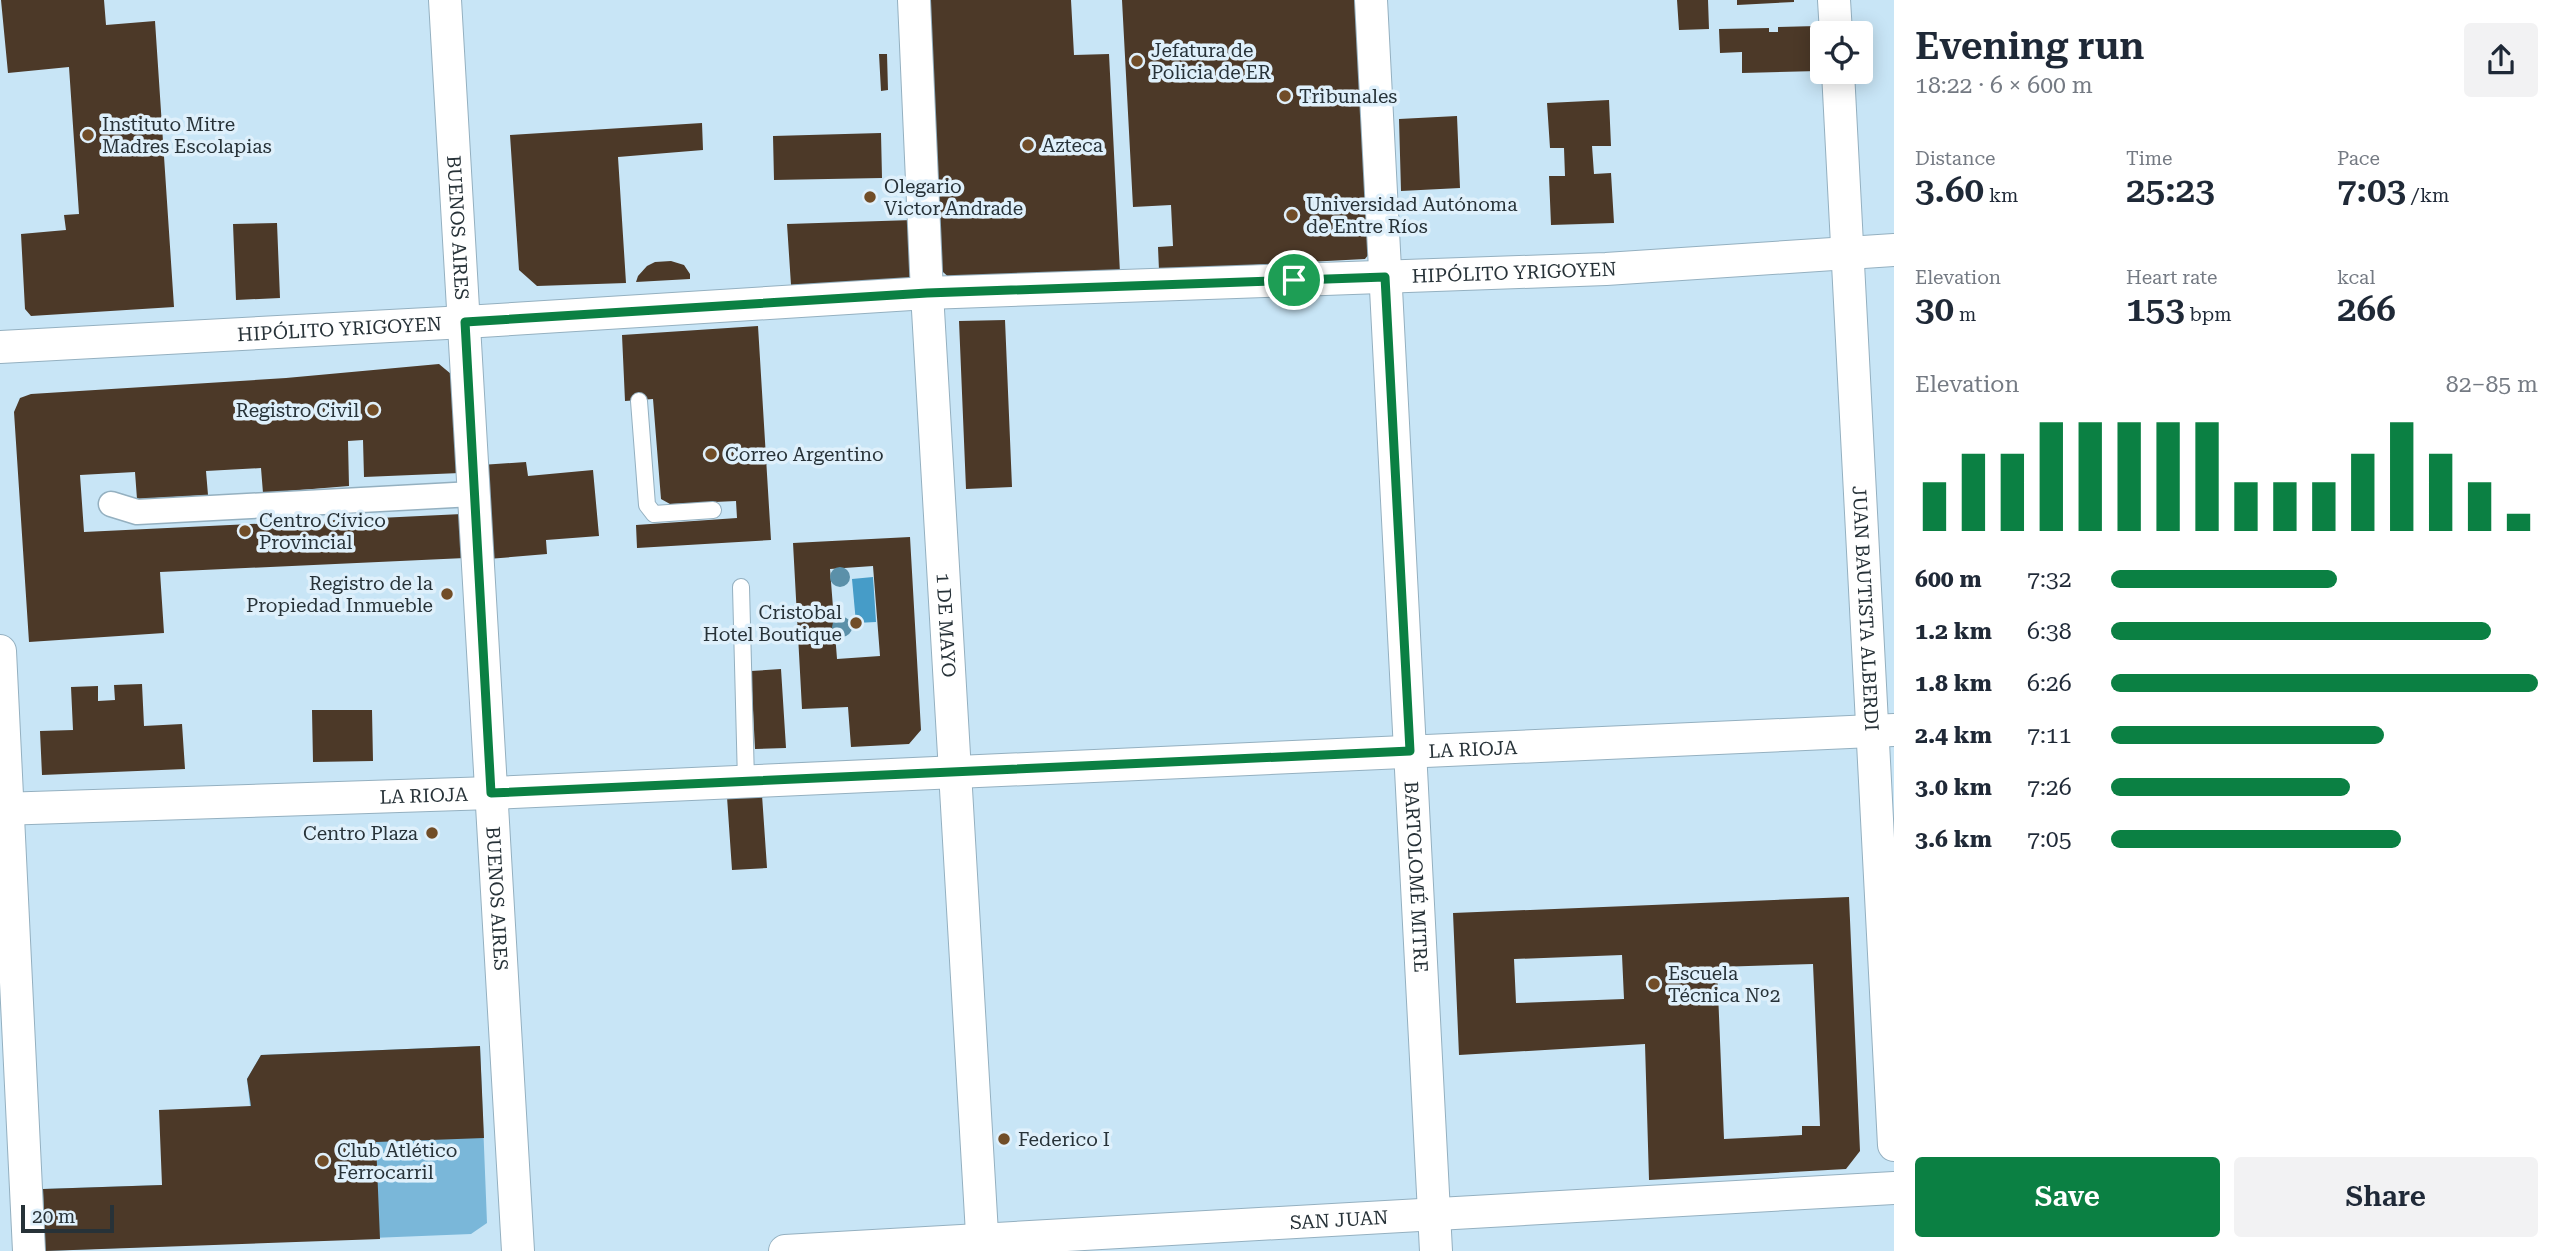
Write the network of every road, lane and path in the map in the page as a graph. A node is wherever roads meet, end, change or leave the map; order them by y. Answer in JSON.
{"nodes":[{"id":1,"x":445,"y":0,"type":"edge"},
{"id":2,"x":914,"y":0,"type":"edge"},
{"id":3,"x":1371,"y":0,"type":"edge"},
{"id":4,"x":1834,"y":0,"type":"edge"},
{"id":5,"x":1835,"y":21,"type":"edge"},
{"id":6,"x":1839,"y":84,"type":"edge"},
{"id":7,"x":1894,"y":250,"type":"edge"},
{"id":8,"x":1848,"y":252,"type":"junction"},
{"id":9,"x":1385,"y":277,"type":"junction"},
{"id":10,"x":927,"y":293,"type":"junction"},
{"id":11,"x":465,"y":322,"type":"junction"},
{"id":12,"x":0,"y":346,"type":"edge"},
{"id":13,"x":639,"y":401,"type":"dead end"},
{"id":14,"x":473,"y":494,"type":"junction"},
{"id":15,"x":111,"y":504,"type":"dead end"},
{"id":16,"x":713,"y":510,"type":"dead end"},
{"id":17,"x":741,"y":587,"type":"dead end"},
{"id":18,"x":0,"y":651,"type":"edge"},
{"id":19,"x":1883,"y":731,"type":"edge"},
{"id":20,"x":1410,"y":751,"type":"junction"},
{"id":21,"x":956,"y":772,"type":"junction"},
{"id":22,"x":746,"y":781,"type":"junction"},
{"id":23,"x":491,"y":793,"type":"junction"},
{"id":24,"x":4,"y":809,"type":"edge"},
{"id":25,"x":8,"y":947,"type":"edge"},
{"id":26,"x":1894,"y":1145,"type":"edge"},
{"id":27,"x":1894,"y":1188,"type":"edge"},
{"id":28,"x":1434,"y":1214,"type":"junction"},
{"id":29,"x":983,"y":1245,"type":"edge"},
{"id":30,"x":29,"y":1251,"type":"edge"},
{"id":31,"x":518,"y":1251,"type":"edge"},
{"id":32,"x":785,"y":1251,"type":"edge"},
{"id":33,"x":1436,"y":1251,"type":"edge"}],
"edges":[{"from":1,"to":11,"type":"street","name":"BUENOS AIRES"},
{"from":2,"to":10,"type":"street","name":"1 DE MAYO"},
{"from":3,"to":9,"type":"street","name":"BARTOLOMÉ MITRE"},
{"from":4,"to":5,"type":"street"},
{"from":6,"to":8,"type":"street","name":"JUAN BAUTISTA ALBERDI"},
{"from":7,"to":8,"type":"street","name":"HIPÓLITO YRIGOYEN"},
{"from":8,"to":9,"type":"street","name":"HIPÓLITO YRIGOYEN"},
{"from":8,"to":19,"type":"street","name":"JUAN BAUTISTA ALBERDI"},
{"from":9,"to":10,"type":"street","name":"HIPÓLITO YRIGOYEN"},
{"from":9,"to":20,"type":"street","name":"BARTOLOMÉ MITRE"},
{"from":10,"to":11,"type":"street","name":"HIPÓLITO YRIGOYEN"},
{"from":10,"to":21,"type":"street","name":"1 DE MAYO"},
{"from":11,"to":12,"type":"street","name":"HIPÓLITO YRIGOYEN"},
{"from":11,"to":14,"type":"street","name":"BUENOS AIRES"},
{"from":13,"to":16,"type":"lane"},
{"from":14,"to":15,"type":"street"},
{"from":14,"to":23,"type":"street","name":"BUENOS AIRES"},
{"from":17,"to":22,"type":"lane"},
{"from":18,"to":24,"type":"street"},
{"from":19,"to":20,"type":"street","name":"LA RIOJA"},
{"from":19,"to":26,"type":"street","name":"JUAN BAUTISTA ALBERDI"},
{"from":20,"to":21,"type":"street","name":"LA RIOJA"},
{"from":20,"to":28,"type":"street","name":"BARTOLOMÉ MITRE"},
{"from":21,"to":22,"type":"street","name":"LA RIOJA"},
{"from":21,"to":29,"type":"street","name":"1 DE MAYO"},
{"from":22,"to":23,"type":"street","name":"LA RIOJA"},
{"from":23,"to":24,"type":"street","name":"LA RIOJA"},
{"from":23,"to":31,"type":"street","name":"BUENOS AIRES"},
{"from":24,"to":25,"type":"street"},
{"from":25,"to":30,"type":"street"},
{"from":27,"to":28,"type":"street","name":"SAN JUAN"},
{"from":28,"to":29,"type":"street","name":"SAN JUAN"},
{"from":28,"to":33,"type":"street","name":"BARTOLOMÉ MITRE"},
{"from":29,"to":32,"type":"street","name":"SAN JUAN"}]}
